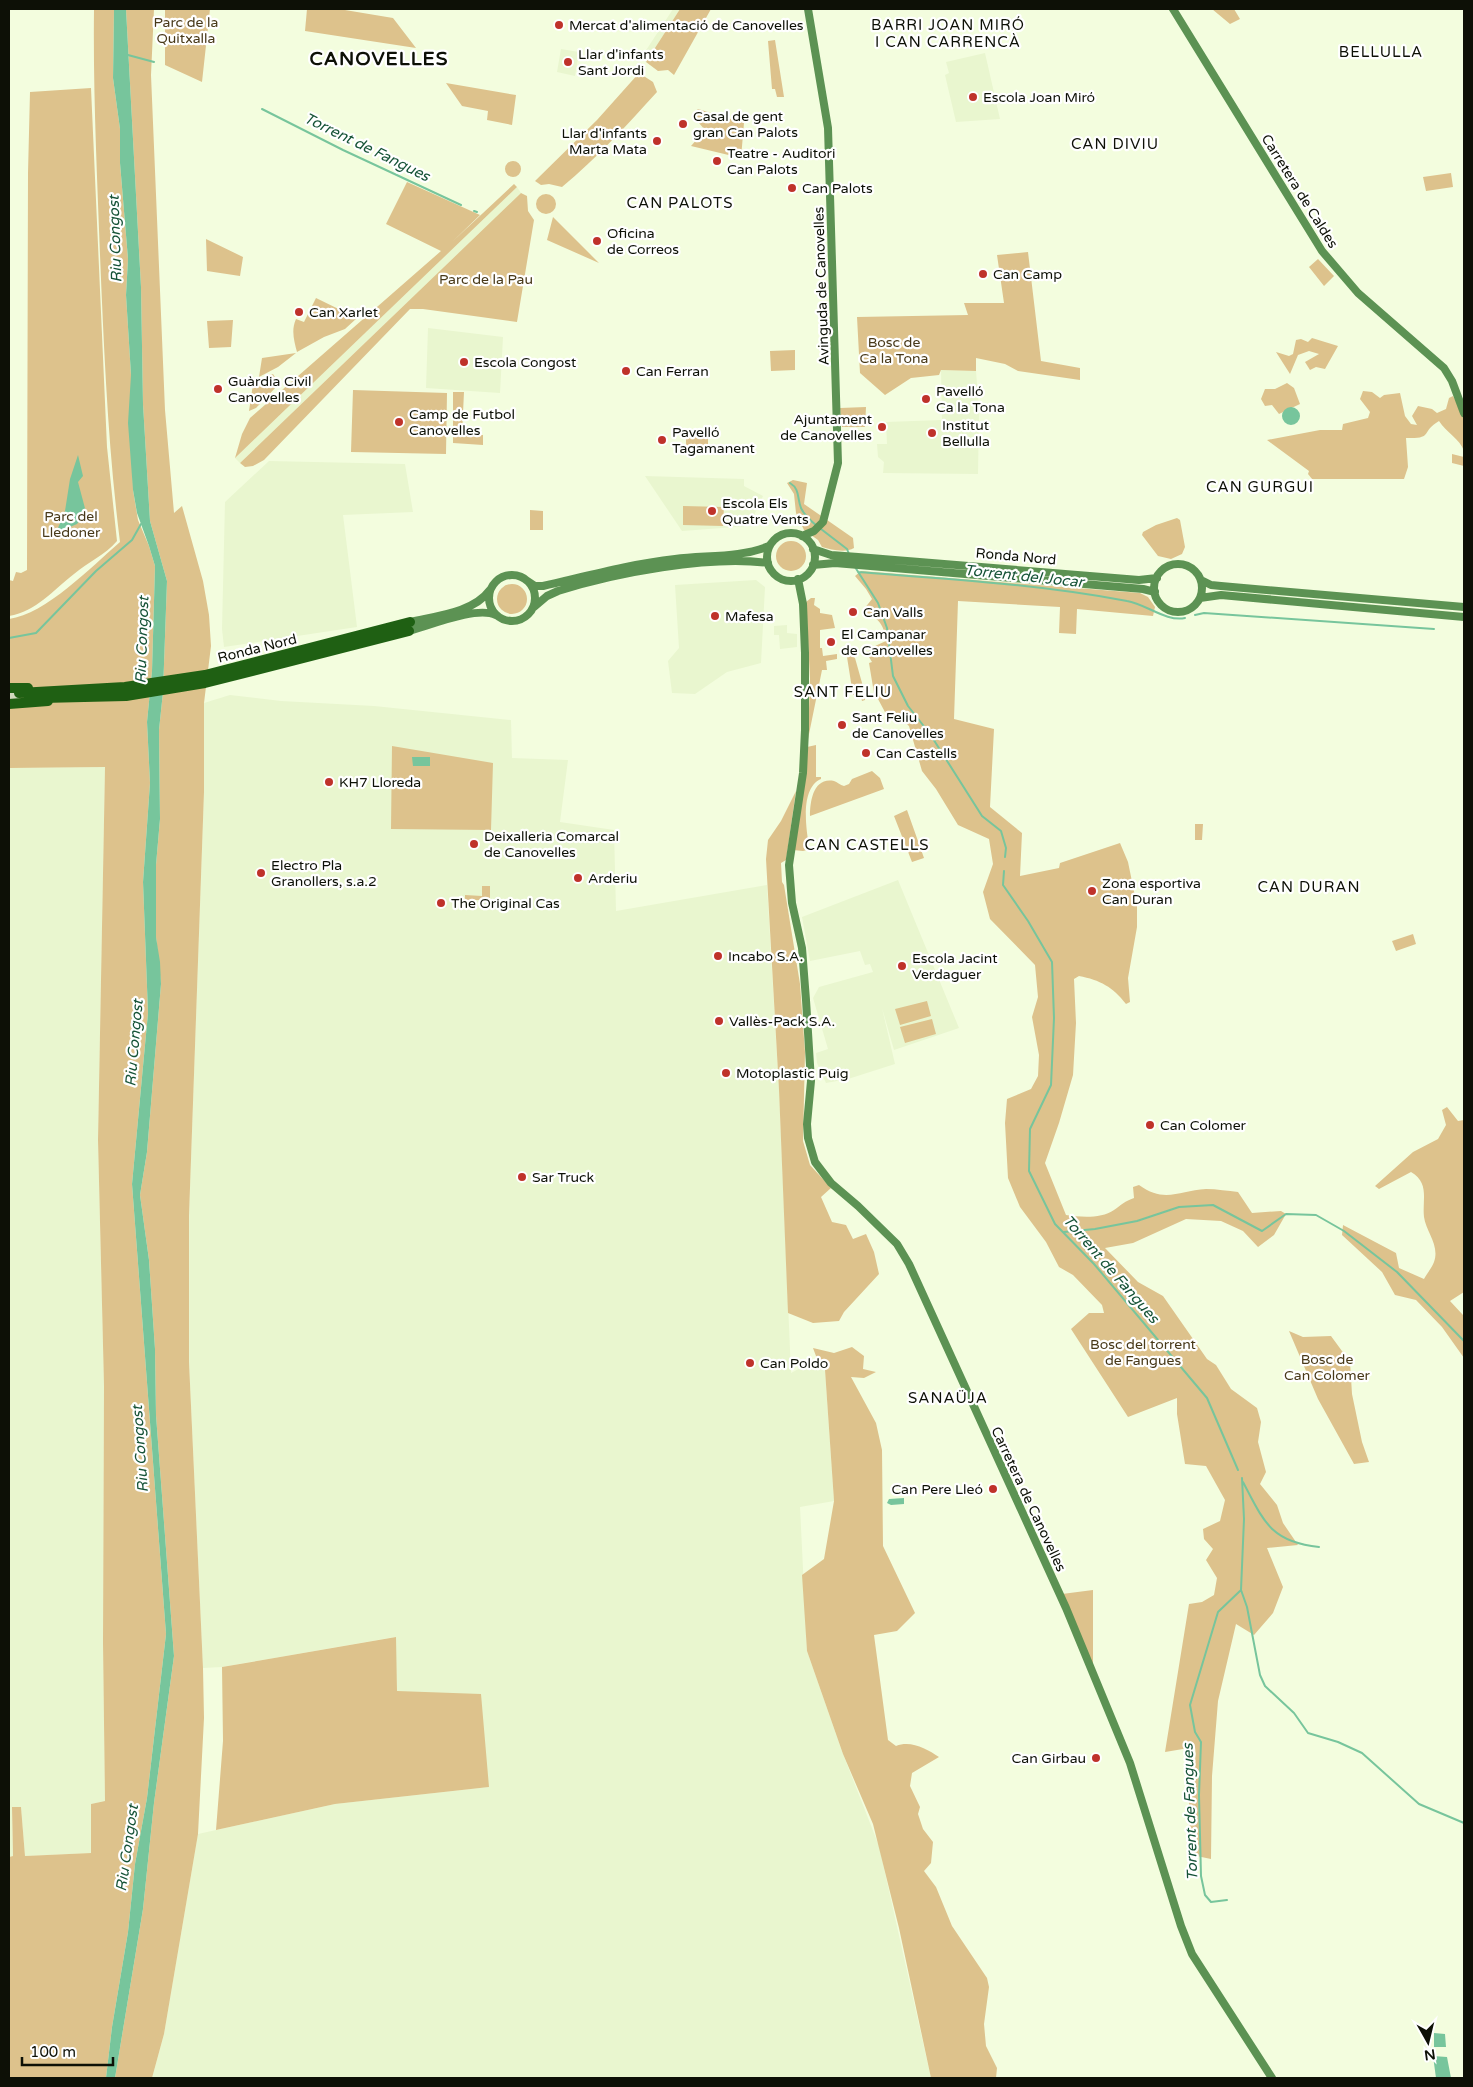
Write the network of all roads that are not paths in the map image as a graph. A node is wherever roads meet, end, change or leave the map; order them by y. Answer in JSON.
{"nodes":[{"id":1,"x":808,"y":9,"type":"edge"},
{"id":2,"x":1173,"y":9,"type":"edge"},
{"id":3,"x":1464,"y":413,"type":"edge"},
{"id":4,"x":802,"y":536,"type":"junction"},
{"id":5,"x":769,"y":546,"type":"junction"},
{"id":6,"x":813,"y":549,"type":"junction"},
{"id":7,"x":852,"y":559,"type":"junction"},
{"id":8,"x":768,"y":563,"type":"junction"},
{"id":9,"x":813,"y":564,"type":"junction"},
{"id":10,"x":1157,"y":578,"type":"junction"},
{"id":11,"x":798,"y":579,"type":"junction"},
{"id":12,"x":526,"y":580,"type":"junction"},
{"id":13,"x":1201,"y":580,"type":"junction"},
{"id":14,"x":491,"y":588,"type":"junction"},
{"id":15,"x":1155,"y":592,"type":"junction"},
{"id":16,"x":1200,"y":598,"type":"junction"},
{"id":17,"x":534,"y":607,"type":"junction"},
{"id":18,"x":1464,"y":607,"type":"edge"},
{"id":19,"x":496,"y":615,"type":"junction"},
{"id":20,"x":1464,"y":617,"type":"edge"},
{"id":21,"x":410,"y":627,"type":"junction"},
{"id":22,"x":9,"y":688,"type":"edge"},
{"id":23,"x":89,"y":694,"type":"junction"},
{"id":24,"x":20,"y":696,"type":"tunnel mouth"},
{"id":25,"x":9,"y":704,"type":"tunnel mouth"},
{"id":26,"x":1272,"y":2078,"type":"edge"}],
"edges":[{"from":1,"to":4,"type":"street","name":"Avinguda de Canovelles"},
{"from":2,"to":3,"type":"street","name":"Carretera de Caldes"},
{"from":4,"to":5,"type":"street"},
{"from":4,"to":6,"type":"street"},
{"from":5,"to":8,"type":"street"},
{"from":5,"to":12,"type":"street"},
{"from":6,"to":7,"type":"street","name":"Ronda Nord"},
{"from":6,"to":9,"type":"street"},
{"from":7,"to":9,"type":"street","name":"Ronda Nord"},
{"from":7,"to":10,"type":"street","name":"Ronda Nord"},
{"from":7,"to":15,"type":"street","name":"Ronda Nord"},
{"from":8,"to":11,"type":"street"},
{"from":8,"to":17,"type":"street"},
{"from":9,"to":11,"type":"street"},
{"from":10,"to":13,"type":"street"},
{"from":10,"to":15,"type":"street"},
{"from":11,"to":26,"type":"street","name":"Carretera de Canovelles"},
{"from":12,"to":14,"type":"street"},
{"from":12,"to":17,"type":"street"},
{"from":13,"to":16,"type":"street"},
{"from":13,"to":18,"type":"street"},
{"from":14,"to":19,"type":"street"},
{"from":14,"to":21,"type":"street","name":"Ronda Nord"},
{"from":15,"to":16,"type":"street"},
{"from":16,"to":20,"type":"street"},
{"from":17,"to":19,"type":"street"},
{"from":19,"to":21,"type":"street","name":"Ronda Nord"},
{"from":21,"to":23,"type":"highway","name":"Ronda Nord"},
{"from":22,"to":23,"type":"highway"},
{"from":23,"to":24,"type":"highway","name":"Ronda Nord"},
{"from":23,"to":25,"type":"highway"}]}
